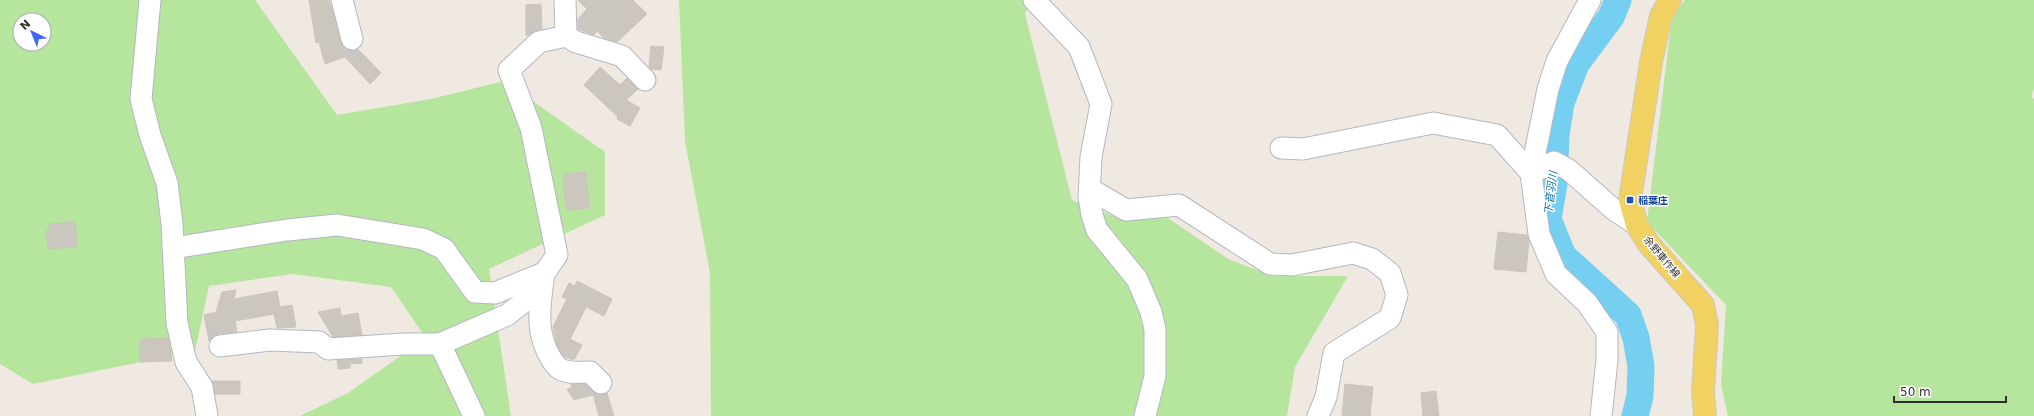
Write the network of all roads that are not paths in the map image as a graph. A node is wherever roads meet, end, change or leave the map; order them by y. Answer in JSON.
{"nodes":[{"id":1,"x":150,"y":0,"type":"edge"},
{"id":2,"x":342,"y":0,"type":"edge"},
{"id":3,"x":565,"y":0,"type":"edge"},
{"id":4,"x":1034,"y":0,"type":"edge"},
{"id":5,"x":1590,"y":0,"type":"edge"},
{"id":6,"x":1670,"y":0,"type":"edge"},
{"id":7,"x":566,"y":36,"type":"junction"},
{"id":8,"x":352,"y":39,"type":"dead end"},
{"id":9,"x":645,"y":80,"type":"dead end"},
{"id":10,"x":1281,"y":148,"type":"dead end"},
{"id":11,"x":1531,"y":173,"type":"junction"},
{"id":12,"x":1090,"y":189,"type":"junction"},
{"id":13,"x":1637,"y":225,"type":"junction"},
{"id":14,"x":173,"y":248,"type":"junction"},
{"id":15,"x":544,"y":273,"type":"junction"},
{"id":16,"x":440,"y":344,"type":"junction"},
{"id":17,"x":220,"y":346,"type":"dead end"},
{"id":18,"x":601,"y":383,"type":"dead end"},
{"id":19,"x":207,"y":416,"type":"edge"},
{"id":20,"x":474,"y":416,"type":"edge"},
{"id":21,"x":1146,"y":416,"type":"edge"},
{"id":22,"x":1318,"y":416,"type":"edge"},
{"id":23,"x":1601,"y":416,"type":"edge"},
{"id":24,"x":1705,"y":416,"type":"edge"}],
"edges":[{"from":1,"to":14,"type":"street"},
{"from":2,"to":8,"type":"street"},
{"from":3,"to":7,"type":"street"},
{"from":4,"to":12,"type":"street"},
{"from":5,"to":11,"type":"street"},
{"from":6,"to":13,"type":"main road","name":"余野車作線"},
{"from":7,"to":9,"type":"street"},
{"from":7,"to":15,"type":"street"},
{"from":10,"to":11,"type":"street"},
{"from":11,"to":13,"type":"street"},
{"from":11,"to":23,"type":"street"},
{"from":12,"to":21,"type":"street"},
{"from":12,"to":22,"type":"street"},
{"from":13,"to":24,"type":"main road","name":"余野車作線"},
{"from":14,"to":15,"type":"street"},
{"from":14,"to":19,"type":"street"},
{"from":15,"to":16,"type":"street"},
{"from":15,"to":18,"type":"street"},
{"from":16,"to":17,"type":"street"},
{"from":16,"to":20,"type":"street"}]}
